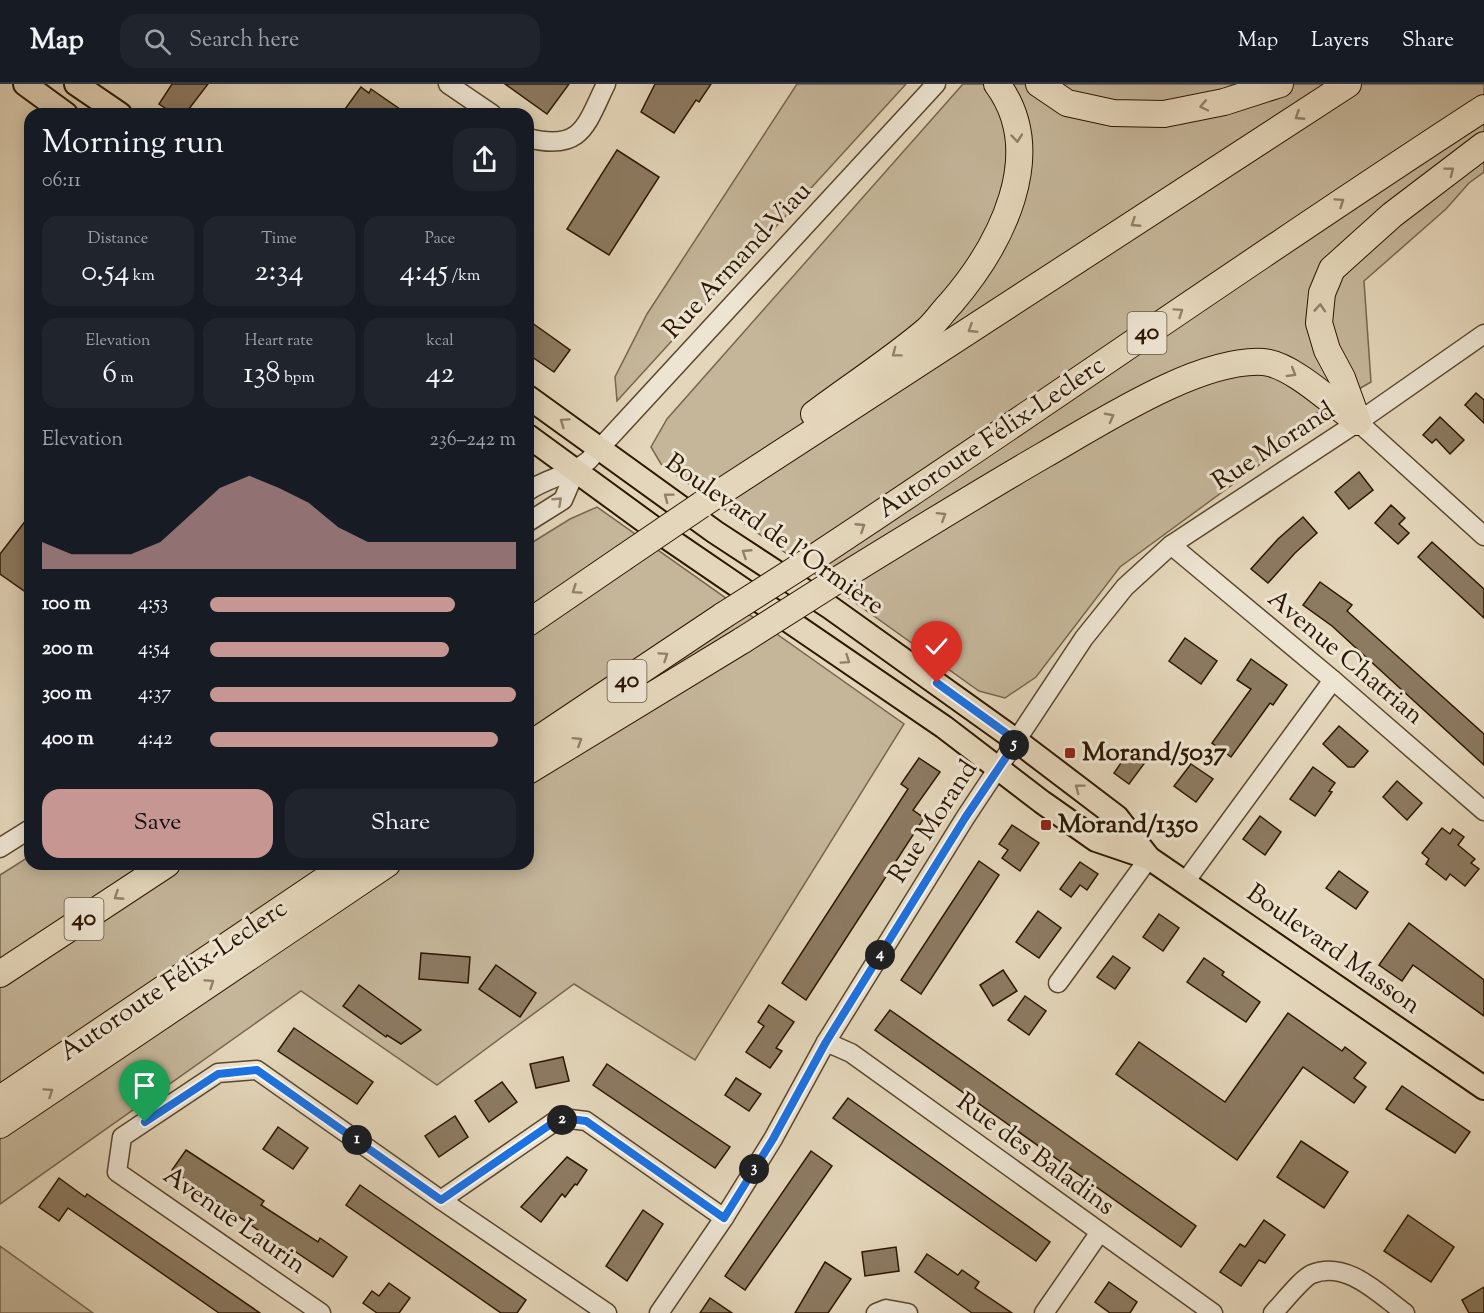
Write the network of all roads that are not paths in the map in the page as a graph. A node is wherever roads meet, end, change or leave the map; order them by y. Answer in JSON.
{"nodes":[{"id":1,"x":76,"y":84,"type":"edge"},
{"id":2,"x":448,"y":84,"type":"edge"},
{"id":3,"x":606,"y":84,"type":"edge"},
{"id":4,"x":936,"y":84,"type":"edge"},
{"id":5,"x":997,"y":84,"type":"edge"},
{"id":6,"x":1039,"y":84,"type":"edge"},
{"id":7,"x":1280,"y":84,"type":"edge"},
{"id":8,"x":1348,"y":84,"type":"edge"},
{"id":9,"x":36,"y":87,"type":"edge"},
{"id":10,"x":59,"y":108,"type":"edge"},
{"id":11,"x":111,"y":108,"type":"edge"},
{"id":12,"x":483,"y":108,"type":"edge"},
{"id":13,"x":1484,"y":108,"type":"edge"},
{"id":14,"x":534,"y":140,"type":"edge"},
{"id":15,"x":1484,"y":145,"type":"edge"},
{"id":16,"x":1484,"y":334,"type":"edge"},
{"id":17,"x":534,"y":401,"type":"edge"},
{"id":18,"x":1358,"y":422,"type":"junction"},
{"id":19,"x":534,"y":440,"type":"edge"},
{"id":20,"x":601,"y":448,"type":"junction"},
{"id":21,"x":576,"y":470,"type":"junction"},
{"id":22,"x":534,"y":486,"type":"edge"},
{"id":23,"x":701,"y":506,"type":"junction"},
{"id":24,"x":534,"y":518,"type":"edge"},
{"id":25,"x":1484,"y":537,"type":"edge"},
{"id":26,"x":1172,"y":545,"type":"junction"},
{"id":27,"x":534,"y":619,"type":"edge"},
{"id":28,"x":1333,"y":680,"type":"junction"},
{"id":29,"x":1017,"y":741,"type":"junction"},
{"id":30,"x":534,"y":742,"type":"edge"},
{"id":31,"x":534,"y":767,"type":"edge"},
{"id":32,"x":999,"y":768,"type":"junction"},
{"id":33,"x":1484,"y":811,"type":"edge"},
{"id":34,"x":24,"y":833,"type":"edge"},
{"id":35,"x":0,"y":848,"type":"edge"},
{"id":36,"x":1149,"y":858,"type":"junction"},
{"id":37,"x":158,"y":870,"type":"edge"},
{"id":38,"x":339,"y":870,"type":"edge"},
{"id":39,"x":351,"y":870,"type":"edge"},
{"id":40,"x":378,"y":870,"type":"edge"},
{"id":41,"x":1185,"y":882,"type":"junction"},
{"id":42,"x":281,"y":908,"type":"junction"},
{"id":43,"x":0,"y":974,"type":"edge"},
{"id":44,"x":1058,"y":983,"type":"dead end"},
{"id":45,"x":826,"y":1042,"type":"junction"},
{"id":46,"x":1484,"y":1088,"type":"edge"},
{"id":47,"x":0,"y":1099,"type":"edge"},
{"id":48,"x":0,"y":1125,"type":"edge"},
{"id":49,"x":441,"y":1200,"type":"junction"},
{"id":50,"x":724,"y":1218,"type":"junction"},
{"id":51,"x":1100,"y":1232,"type":"junction"},
{"id":52,"x":321,"y":1313,"type":"edge"},
{"id":53,"x":607,"y":1313,"type":"edge"},
{"id":54,"x":658,"y":1313,"type":"edge"},
{"id":55,"x":876,"y":1313,"type":"edge"},
{"id":56,"x":908,"y":1313,"type":"edge"},
{"id":57,"x":1044,"y":1313,"type":"edge"},
{"id":58,"x":1212,"y":1313,"type":"edge"},
{"id":59,"x":1273,"y":1313,"type":"edge"},
{"id":60,"x":1406,"y":1313,"type":"edge"}],
"edges":[{"from":1,"to":11,"type":"main road"},
{"from":2,"to":12,"type":"street"},
{"from":3,"to":14,"type":"street"},
{"from":4,"to":20,"type":"street","name":"Rue Armand-Viau"},
{"from":5,"to":23,"type":"highway","one_way":true},
{"from":7,"to":6,"type":"highway","one_way":true},
{"from":8,"to":23,"type":"highway","one_way":true},
{"from":9,"to":10,"type":"main road"},
{"from":30,"to":13,"type":"highway","name":"Autoroute Félix-Leclerc","number":"40","one_way":true,"bridge":true},
{"from":18,"to":15,"type":"highway","one_way":true},
{"from":16,"to":18,"type":"street","name":"Rue Morand"},
{"from":20,"to":17,"type":"main road","name":"Boulevard de l'Ormière","one_way":true},
{"from":18,"to":25,"type":"street"},
{"from":18,"to":26,"type":"street","name":"Rue Morand"},
{"from":31,"to":18,"type":"highway","one_way":true,"bridge":true},
{"from":19,"to":21,"type":"main road"},
{"from":20,"to":21,"type":"street","name":"Rue Armand-Viau"},
{"from":29,"to":20,"type":"main road","name":"Boulevard de l'Ormière","one_way":true},
{"from":21,"to":22,"type":"street","name":"Rue Armand-Viau"},
{"from":24,"to":21,"type":"street","name":"Rue Armand-Viau","one_way":true},
{"from":21,"to":32,"type":"main road","one_way":true},
{"from":23,"to":27,"type":"highway","one_way":true,"bridge":true},
{"from":26,"to":28,"type":"street","name":"Avenue Chatrian"},
{"from":26,"to":29,"type":"street","name":"Rue Morand"},
{"from":28,"to":33,"type":"street","name":"Avenue Chatrian"},
{"from":28,"to":41,"type":"street"},
{"from":29,"to":32,"type":"street","name":"Rue Morand"},
{"from":36,"to":29,"type":"main road","name":"Boulevard Masson","one_way":true},
{"from":32,"to":36,"type":"main road","name":"Boulevard Masson"},
{"from":32,"to":45,"type":"street","name":"Rue Morand"},
{"from":34,"to":35,"type":"street"},
{"from":36,"to":41,"type":"main road","name":"Boulevard Masson"},
{"from":36,"to":44,"type":"street"},
{"from":37,"to":43,"type":"highway","number":"40","one_way":true},
{"from":38,"to":42,"type":"highway","name":"Autoroute Félix-Leclerc"},
{"from":39,"to":42,"type":"highway"},
{"from":48,"to":40,"type":"highway","one_way":true},
{"from":41,"to":46,"type":"main road","name":"Boulevard Masson"},
{"from":42,"to":47,"type":"highway","name":"Autoroute Félix-Leclerc"},
{"from":45,"to":50,"type":"street","name":"Rue Morand"},
{"from":45,"to":51,"type":"street","name":"Rue des Baladins"},
{"from":49,"to":50,"type":"street"},
{"from":49,"to":52,"type":"street","name":"Avenue Laurin"},
{"from":49,"to":53,"type":"street"},
{"from":50,"to":54,"type":"street","name":"Rue Morand"},
{"from":51,"to":57,"type":"street"},
{"from":51,"to":58,"type":"street","name":"Rue des Baladins"},
{"from":55,"to":56,"type":"street"},
{"from":59,"to":60,"type":"street"}]}
